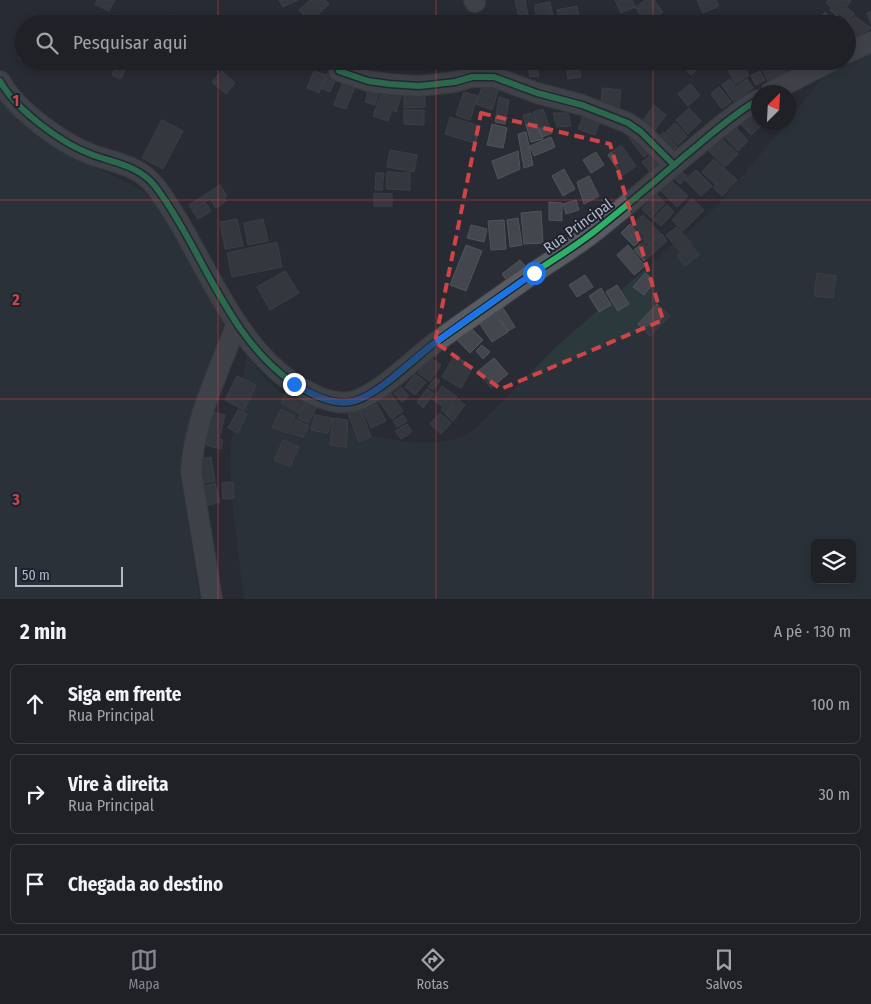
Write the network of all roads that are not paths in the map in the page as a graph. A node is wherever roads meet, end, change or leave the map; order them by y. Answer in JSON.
{"nodes":[{"id":1,"x":871,"y":42,"type":"edge"},
{"id":2,"x":856,"y":49,"type":"edge"},
{"id":3,"x":814,"y":70,"type":"edge"},
{"id":4,"x":339,"y":71,"type":"dead end"},
{"id":5,"x":0,"y":81,"type":"edge"},
{"id":6,"x":785,"y":85,"type":"edge"},
{"id":7,"x":751,"y":105,"type":"edge"},
{"id":8,"x":674,"y":165,"type":"junction"},
{"id":9,"x":237,"y":323,"type":"junction"},
{"id":10,"x":212,"y":599,"type":"edge"}],
"edges":[{"from":1,"to":2,"type":"street"},
{"from":3,"to":6,"type":"street"},
{"from":4,"to":8,"type":"street"},
{"from":5,"to":9,"type":"street","name":"Rua Principal"},
{"from":7,"to":8,"type":"street","name":"Rua Principal"},
{"from":8,"to":9,"type":"street","name":"Rua Principal"},
{"from":9,"to":10,"type":"street"}]}
